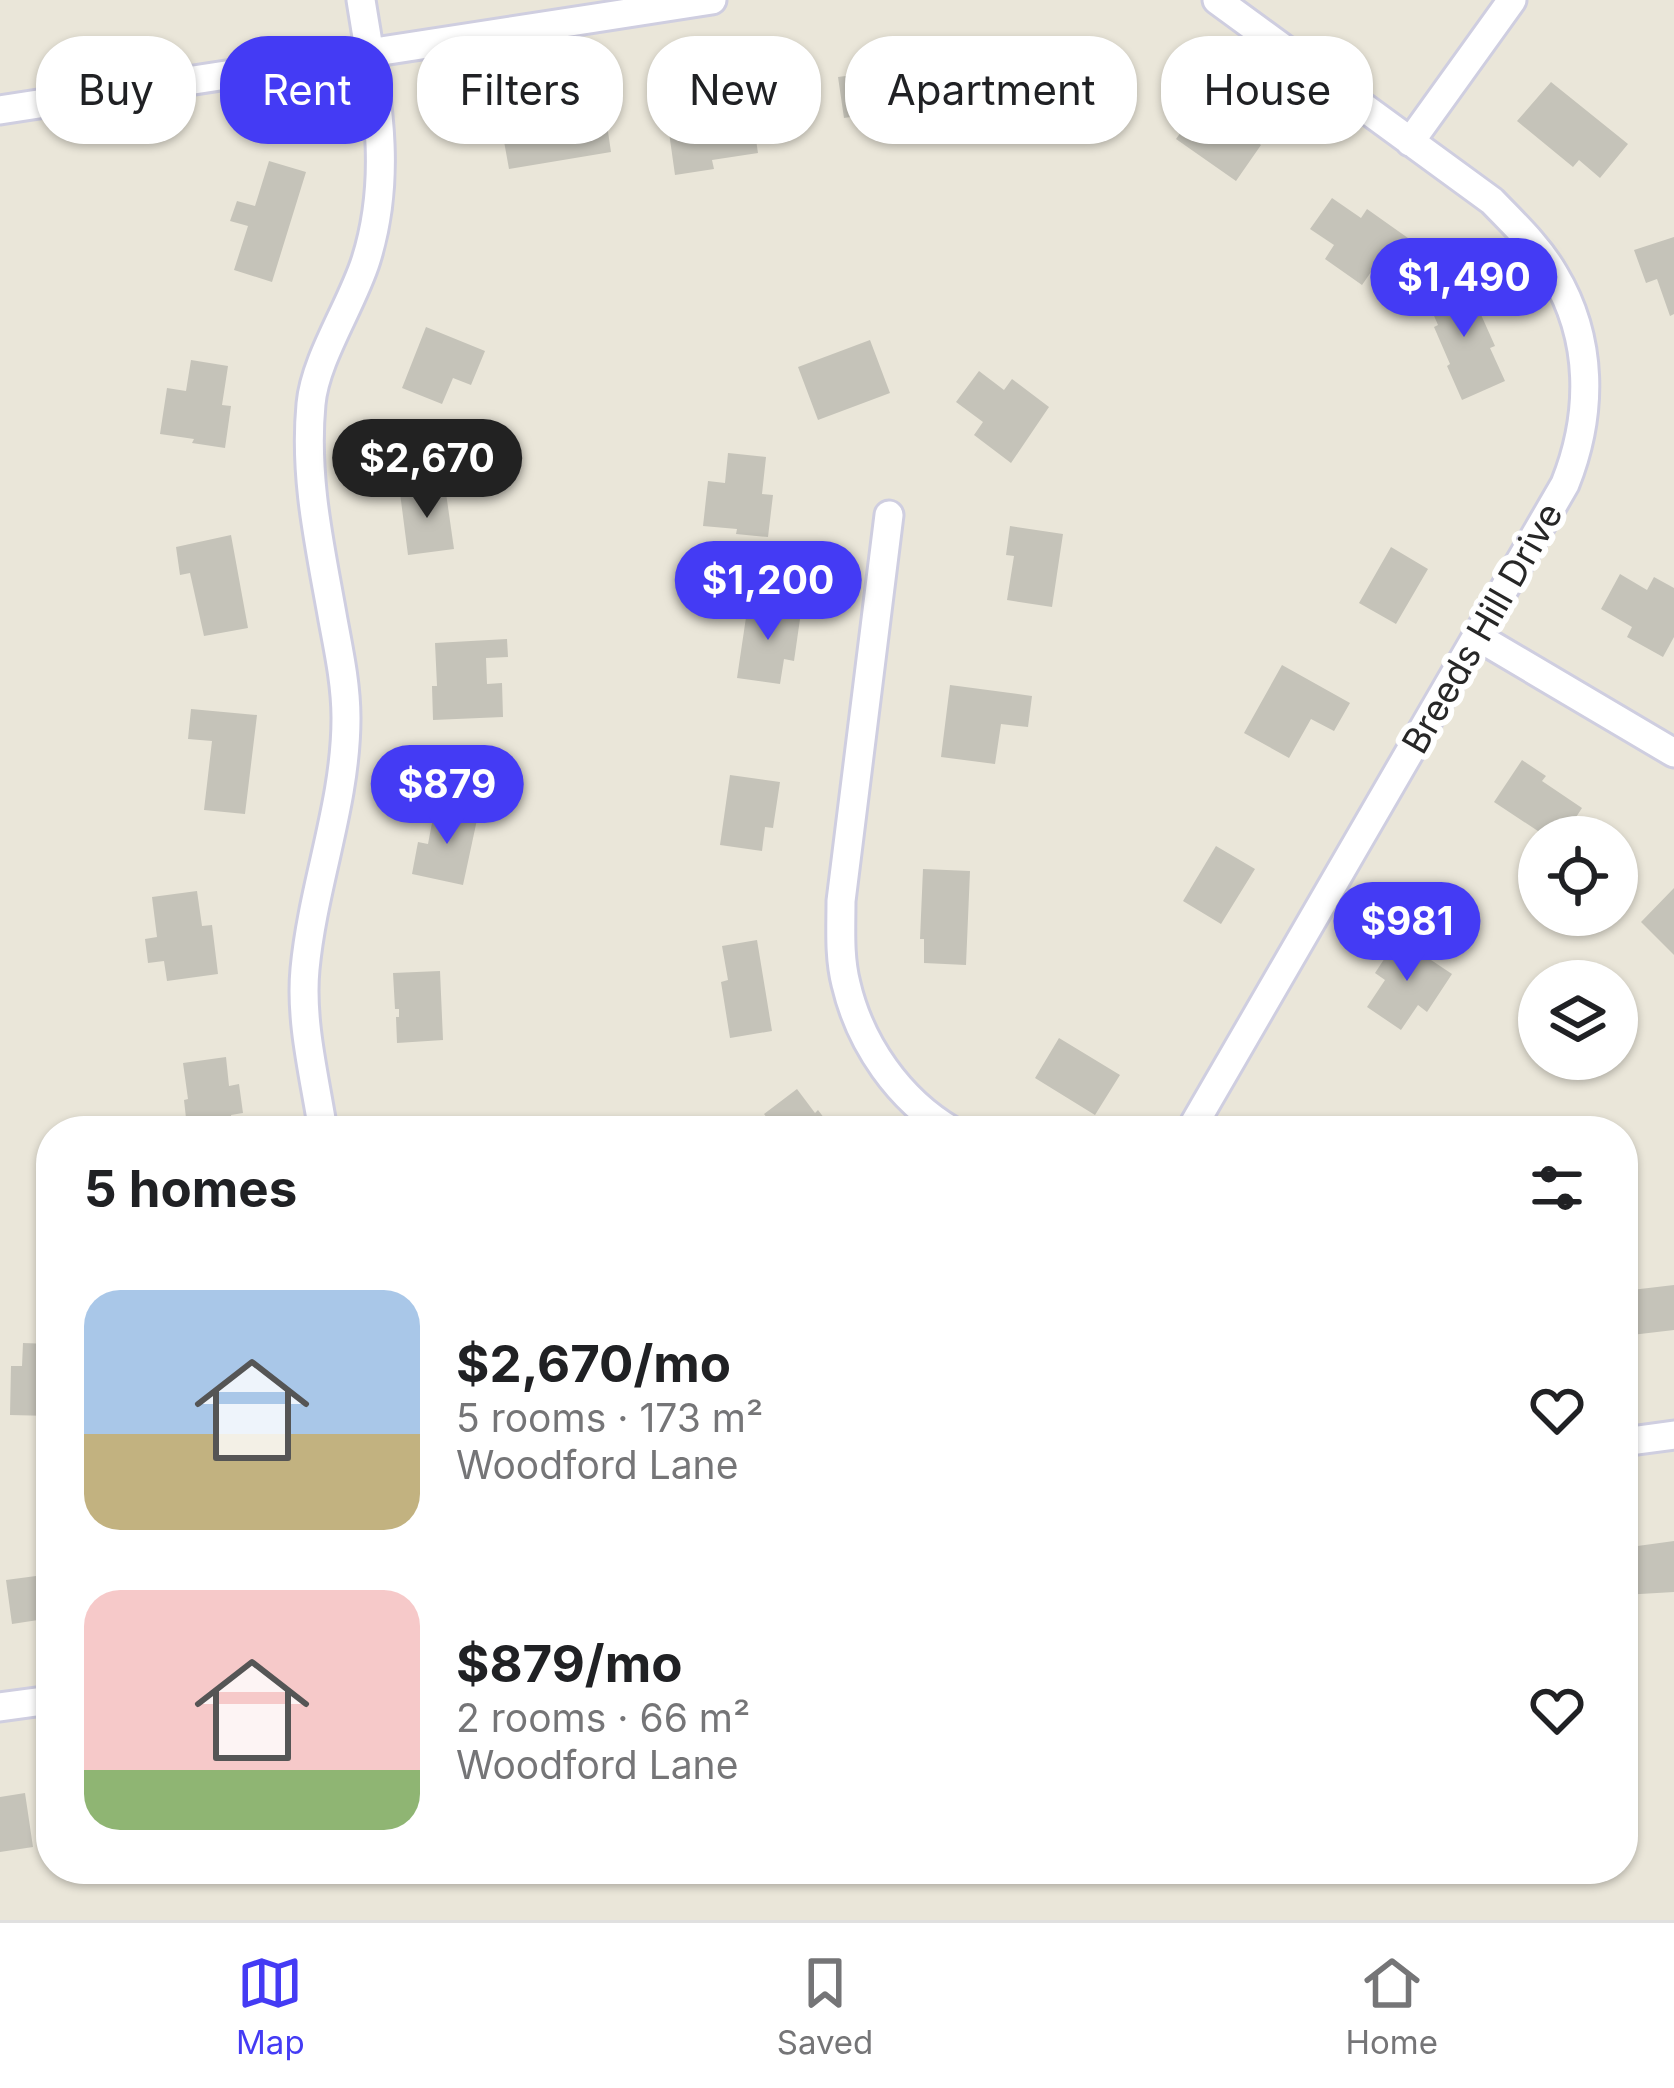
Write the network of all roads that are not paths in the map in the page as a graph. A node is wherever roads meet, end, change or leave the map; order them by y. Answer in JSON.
{"nodes":[{"id":1,"x":361,"y":0,"type":"edge"},
{"id":2,"x":712,"y":0,"type":"edge"},
{"id":3,"x":1217,"y":0,"type":"edge"},
{"id":4,"x":1513,"y":0,"type":"edge"},
{"id":5,"x":366,"y":36,"type":"edge"},
{"id":6,"x":393,"y":49,"type":"edge"},
{"id":7,"x":220,"y":76,"type":"edge"},
{"id":8,"x":0,"y":110,"type":"edge"},
{"id":9,"x":1410,"y":142,"type":"junction"},
{"id":10,"x":381,"y":144,"type":"edge"},
{"id":11,"x":889,"y":514,"type":"dead end"},
{"id":12,"x":1478,"y":637,"type":"junction"},
{"id":13,"x":1674,"y":753,"type":"edge"},
{"id":14,"x":321,"y":1116,"type":"edge"},
{"id":15,"x":930,"y":1116,"type":"edge"},
{"id":16,"x":1199,"y":1116,"type":"edge"},
{"id":17,"x":1674,"y":1435,"type":"edge"},
{"id":18,"x":1638,"y":1440,"type":"edge"},
{"id":19,"x":36,"y":1702,"type":"edge"},
{"id":20,"x":0,"y":1708,"type":"edge"}],
"edges":[{"from":1,"to":5,"type":"street"},
{"from":2,"to":6,"type":"street"},
{"from":3,"to":9,"type":"street","name":"Breeds Hill Drive"},
{"from":4,"to":9,"type":"street"},
{"from":7,"to":8,"type":"street"},
{"from":9,"to":12,"type":"street","name":"Breeds Hill Drive"},
{"from":10,"to":14,"type":"street"},
{"from":11,"to":15,"type":"street"},
{"from":12,"to":13,"type":"street"},
{"from":12,"to":16,"type":"street","name":"Breeds Hill Drive"},
{"from":17,"to":18,"type":"street"},
{"from":19,"to":20,"type":"street"}]}
